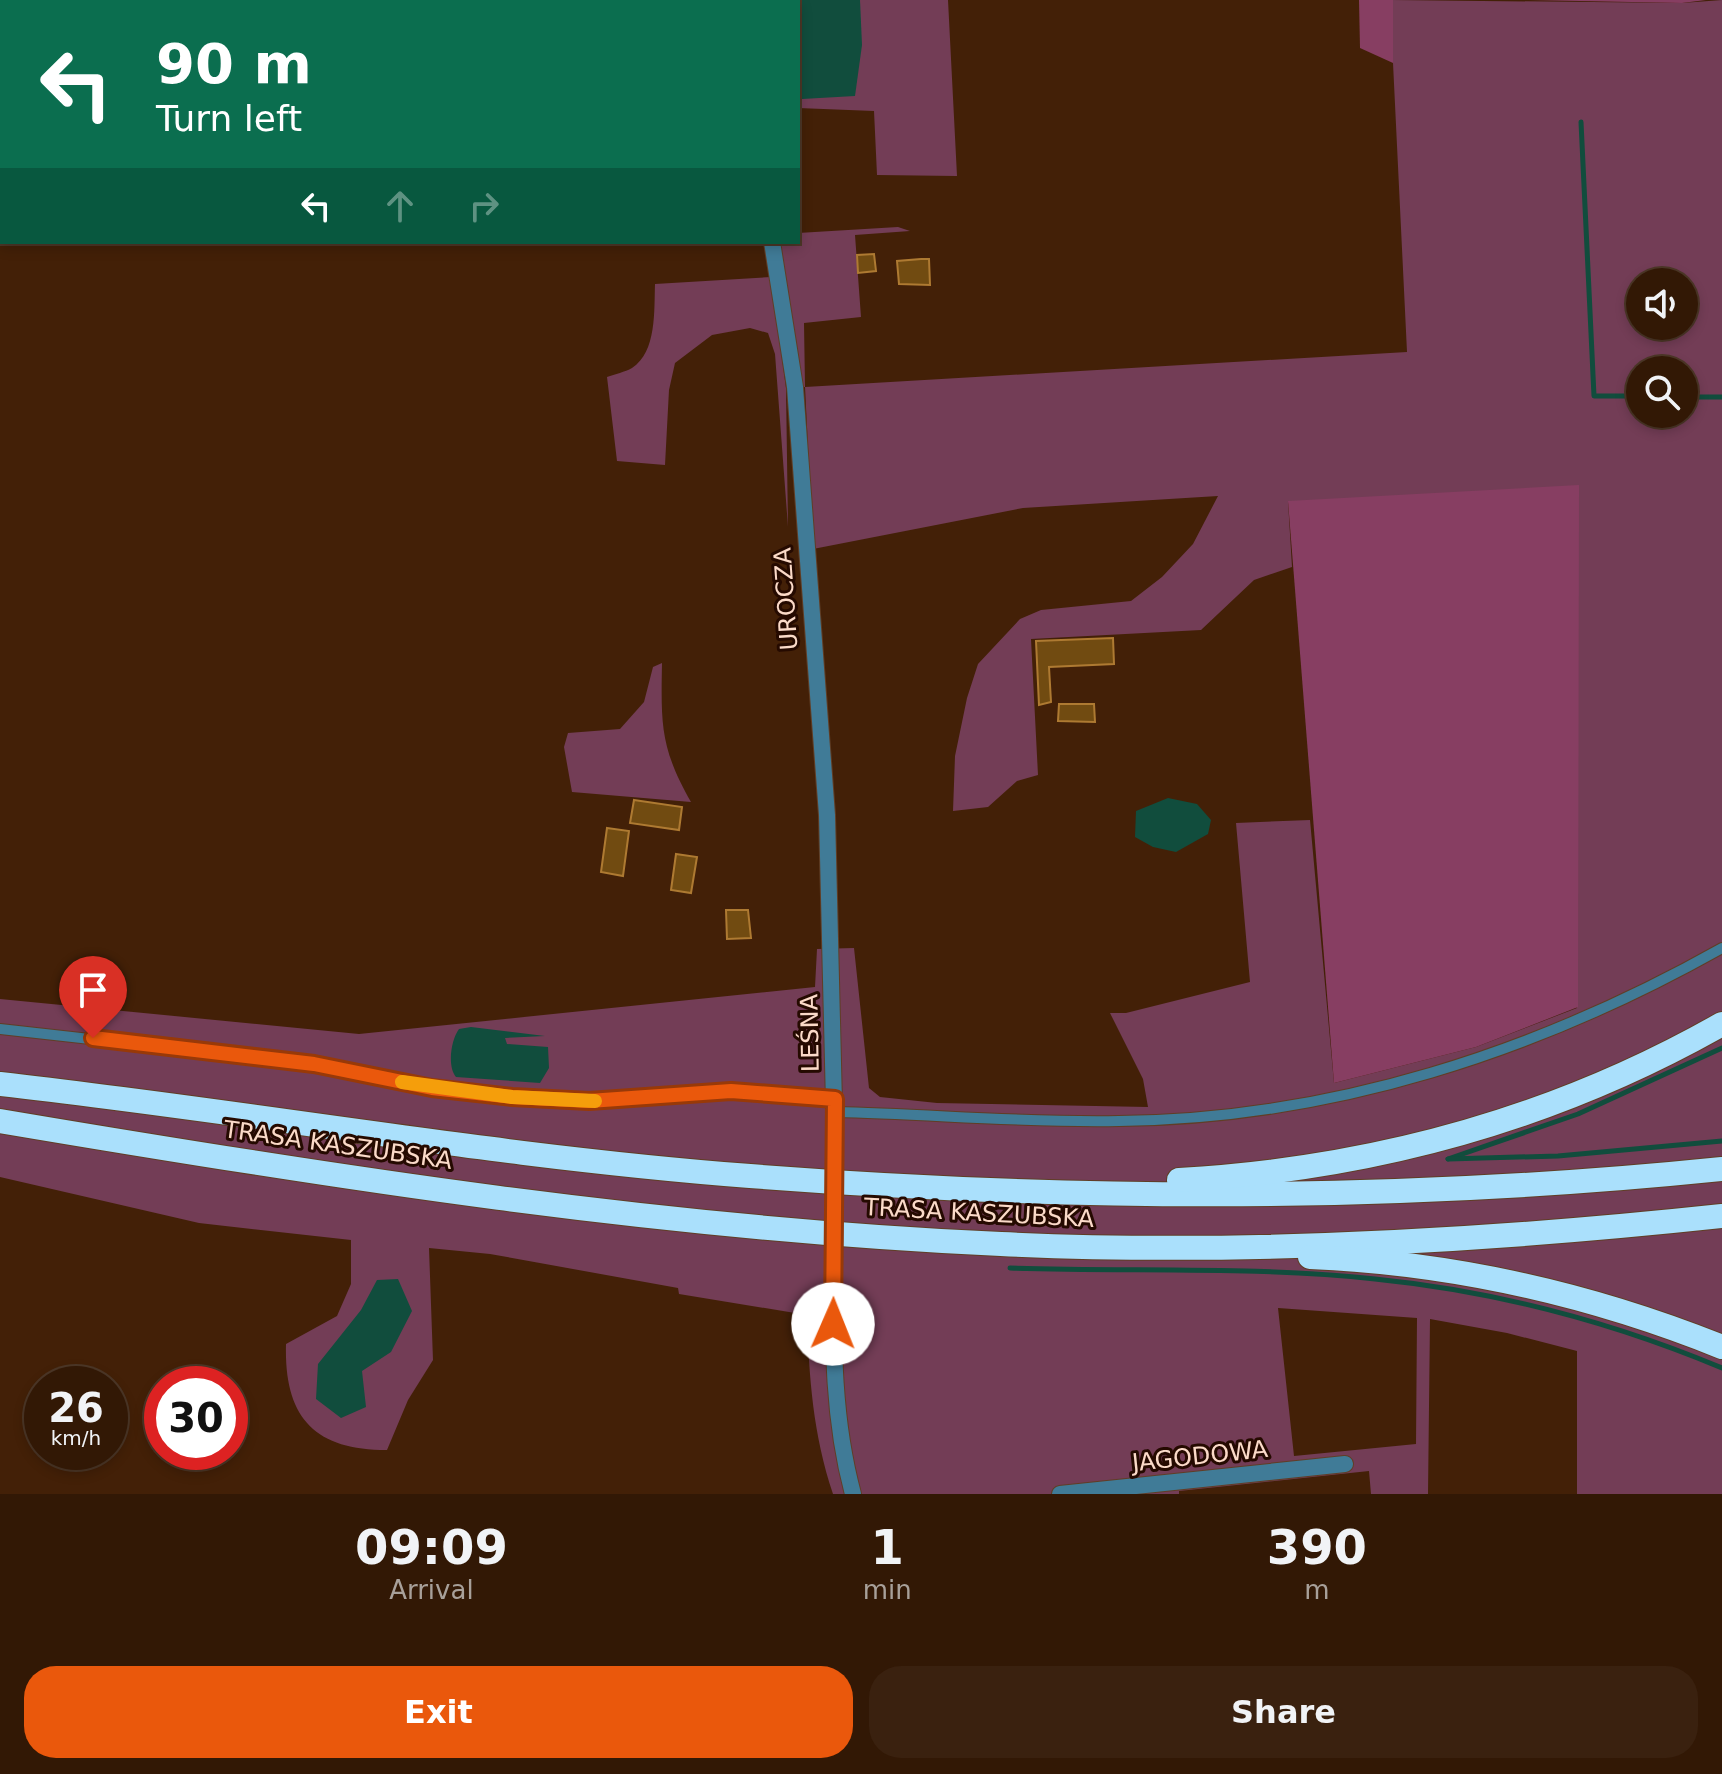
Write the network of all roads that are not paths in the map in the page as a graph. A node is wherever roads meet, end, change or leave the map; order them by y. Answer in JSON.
{"nodes":[{"id":1,"x":772,"y":244,"type":"edge"},
{"id":2,"x":1722,"y":948,"type":"edge"},
{"id":3,"x":832,"y":953,"type":"joint"},
{"id":4,"x":1722,"y":1024,"type":"edge"},
{"id":5,"x":0,"y":1029,"type":"edge"},
{"id":6,"x":0,"y":1084,"type":"edge"},
{"id":7,"x":835,"y":1105,"type":"junction"},
{"id":8,"x":0,"y":1121,"type":"edge"},
{"id":9,"x":1722,"y":1169,"type":"edge"},
{"id":10,"x":1029,"y":1190,"type":"junction"},
{"id":11,"x":1722,"y":1216,"type":"edge"},
{"id":12,"x":1176,"y":1248,"type":"junction"},
{"id":13,"x":1722,"y":1347,"type":"edge"},
{"id":14,"x":1345,"y":1464,"type":"dead end"},
{"id":15,"x":853,"y":1494,"type":"edge"},
{"id":16,"x":1060,"y":1494,"type":"edge"}],
"edges":[{"from":1,"to":3,"type":"street","name":"UROCZA"},
{"from":2,"to":7,"type":"lane"},
{"from":3,"to":7,"type":"street","name":"LEŚNA"},
{"from":4,"to":10,"type":"highway"},
{"from":5,"to":7,"type":"lane"},
{"from":6,"to":10,"type":"highway","name":"TRASA KASZUBSKA"},
{"from":7,"to":15,"type":"street","name":"LEŚNA","bridge":true},
{"from":8,"to":12,"type":"highway","name":"TRASA KASZUBSKA"},
{"from":9,"to":10,"type":"highway","name":"TRASA KASZUBSKA"},
{"from":11,"to":12,"type":"highway","name":"TRASA KASZUBSKA"},
{"from":12,"to":13,"type":"highway"},
{"from":14,"to":16,"type":"street","name":"JAGODOWA"}]}
